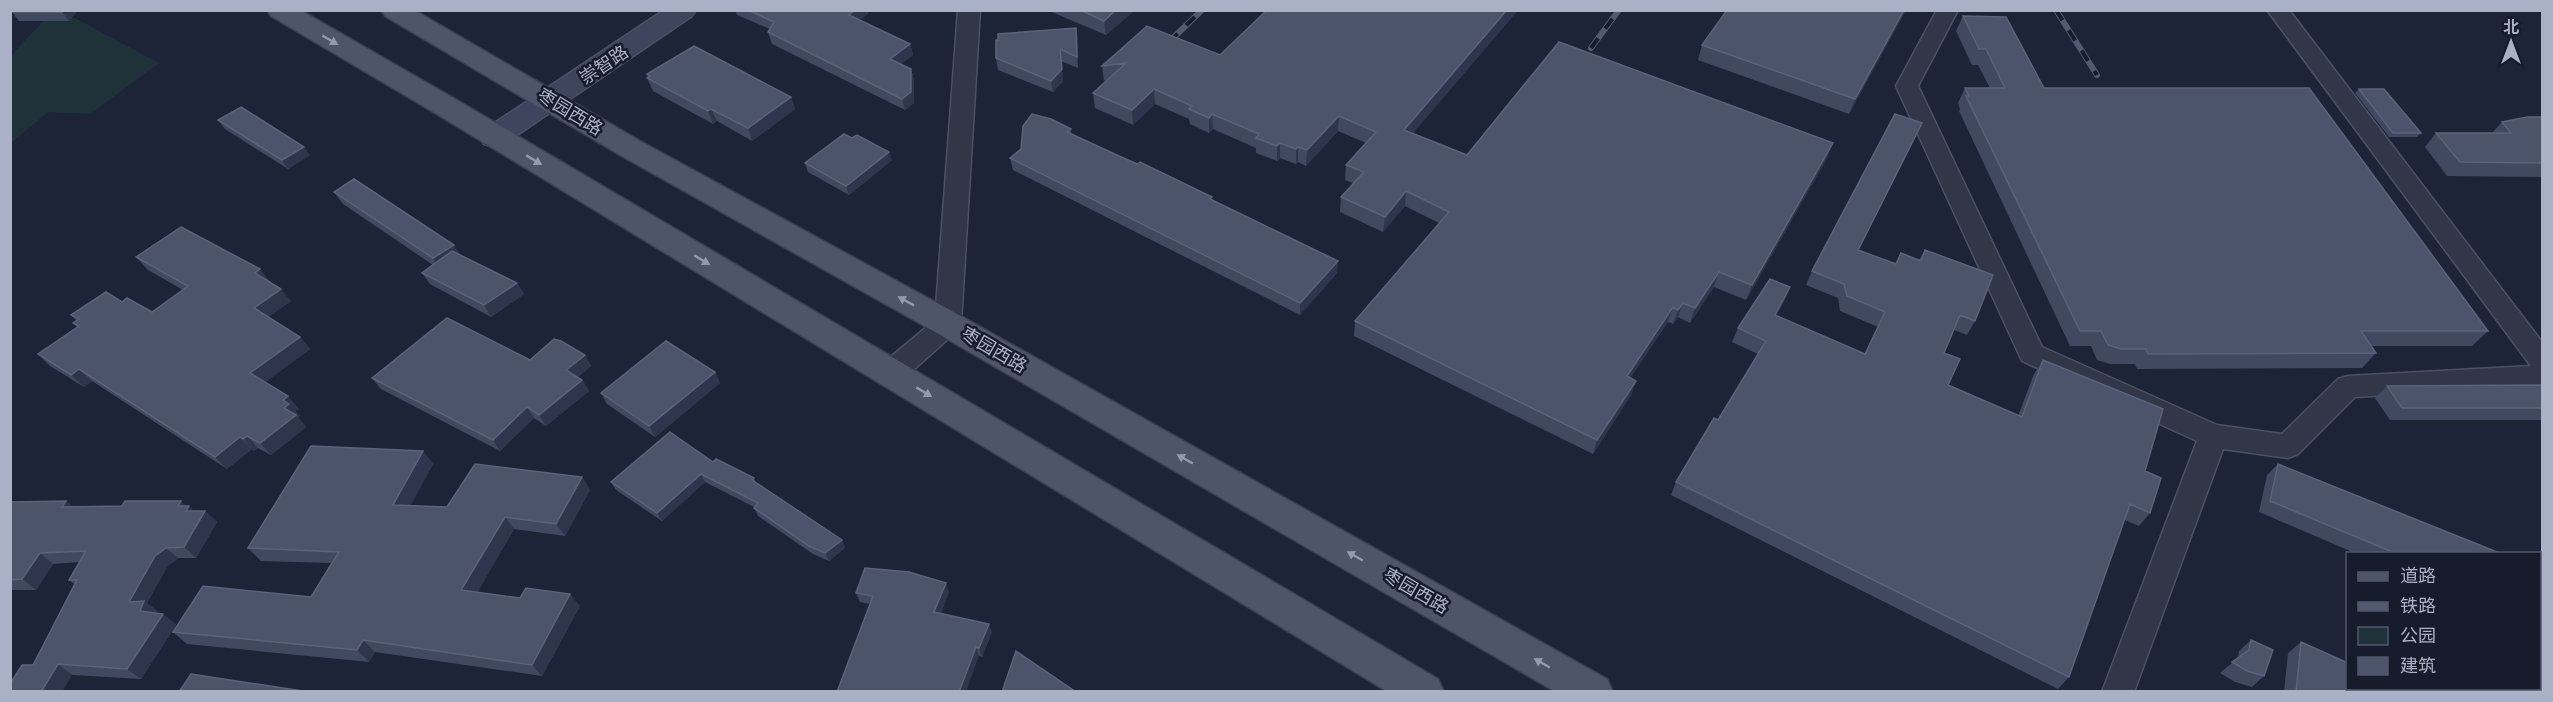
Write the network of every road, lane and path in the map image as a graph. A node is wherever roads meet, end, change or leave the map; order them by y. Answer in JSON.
{"nodes":[{"id":1,"x":280,"y":10,"type":"edge"},
{"id":2,"x":394,"y":10,"type":"edge"},
{"id":3,"x":683,"y":10,"type":"edge"},
{"id":4,"x":969,"y":10,"type":"edge"},
{"id":5,"x":1948,"y":10,"type":"edge"},
{"id":6,"x":2277,"y":10,"type":"edge"},
{"id":7,"x":551,"y":101,"type":"junction"},
{"id":8,"x":494,"y":137,"type":"junction"},
{"id":9,"x":948,"y":324,"type":"junction"},
{"id":10,"x":2542,"y":361,"type":"edge"},
{"id":11,"x":891,"y":373,"type":"junction"},
{"id":12,"x":2542,"y":376,"type":"edge"},
{"id":13,"x":2213,"y":436,"type":"junction"},
{"id":14,"x":1424,"y":692,"type":"edge"},
{"id":15,"x":1593,"y":692,"type":"edge"},
{"id":16,"x":2118,"y":692,"type":"edge"}],
"edges":[{"from":1,"to":8,"type":"main road","one_way":true},
{"from":2,"to":7,"type":"main road","name":"枣园西路"},
{"from":3,"to":7,"type":"street","name":"崇智路"},
{"from":4,"to":9,"type":"street"},
{"from":5,"to":13,"type":"street"},
{"from":6,"to":10,"type":"street"},
{"from":7,"to":8,"type":"street","name":"崇智路"},
{"from":9,"to":7,"type":"main road","name":"枣园西路","one_way":true},
{"from":8,"to":11,"type":"main road","one_way":true},
{"from":9,"to":11,"type":"street"},
{"from":15,"to":9,"type":"main road","name":"枣园西路","one_way":true},
{"from":11,"to":14,"type":"main road","one_way":true},
{"from":12,"to":13,"type":"street"},
{"from":13,"to":16,"type":"street"}]}
